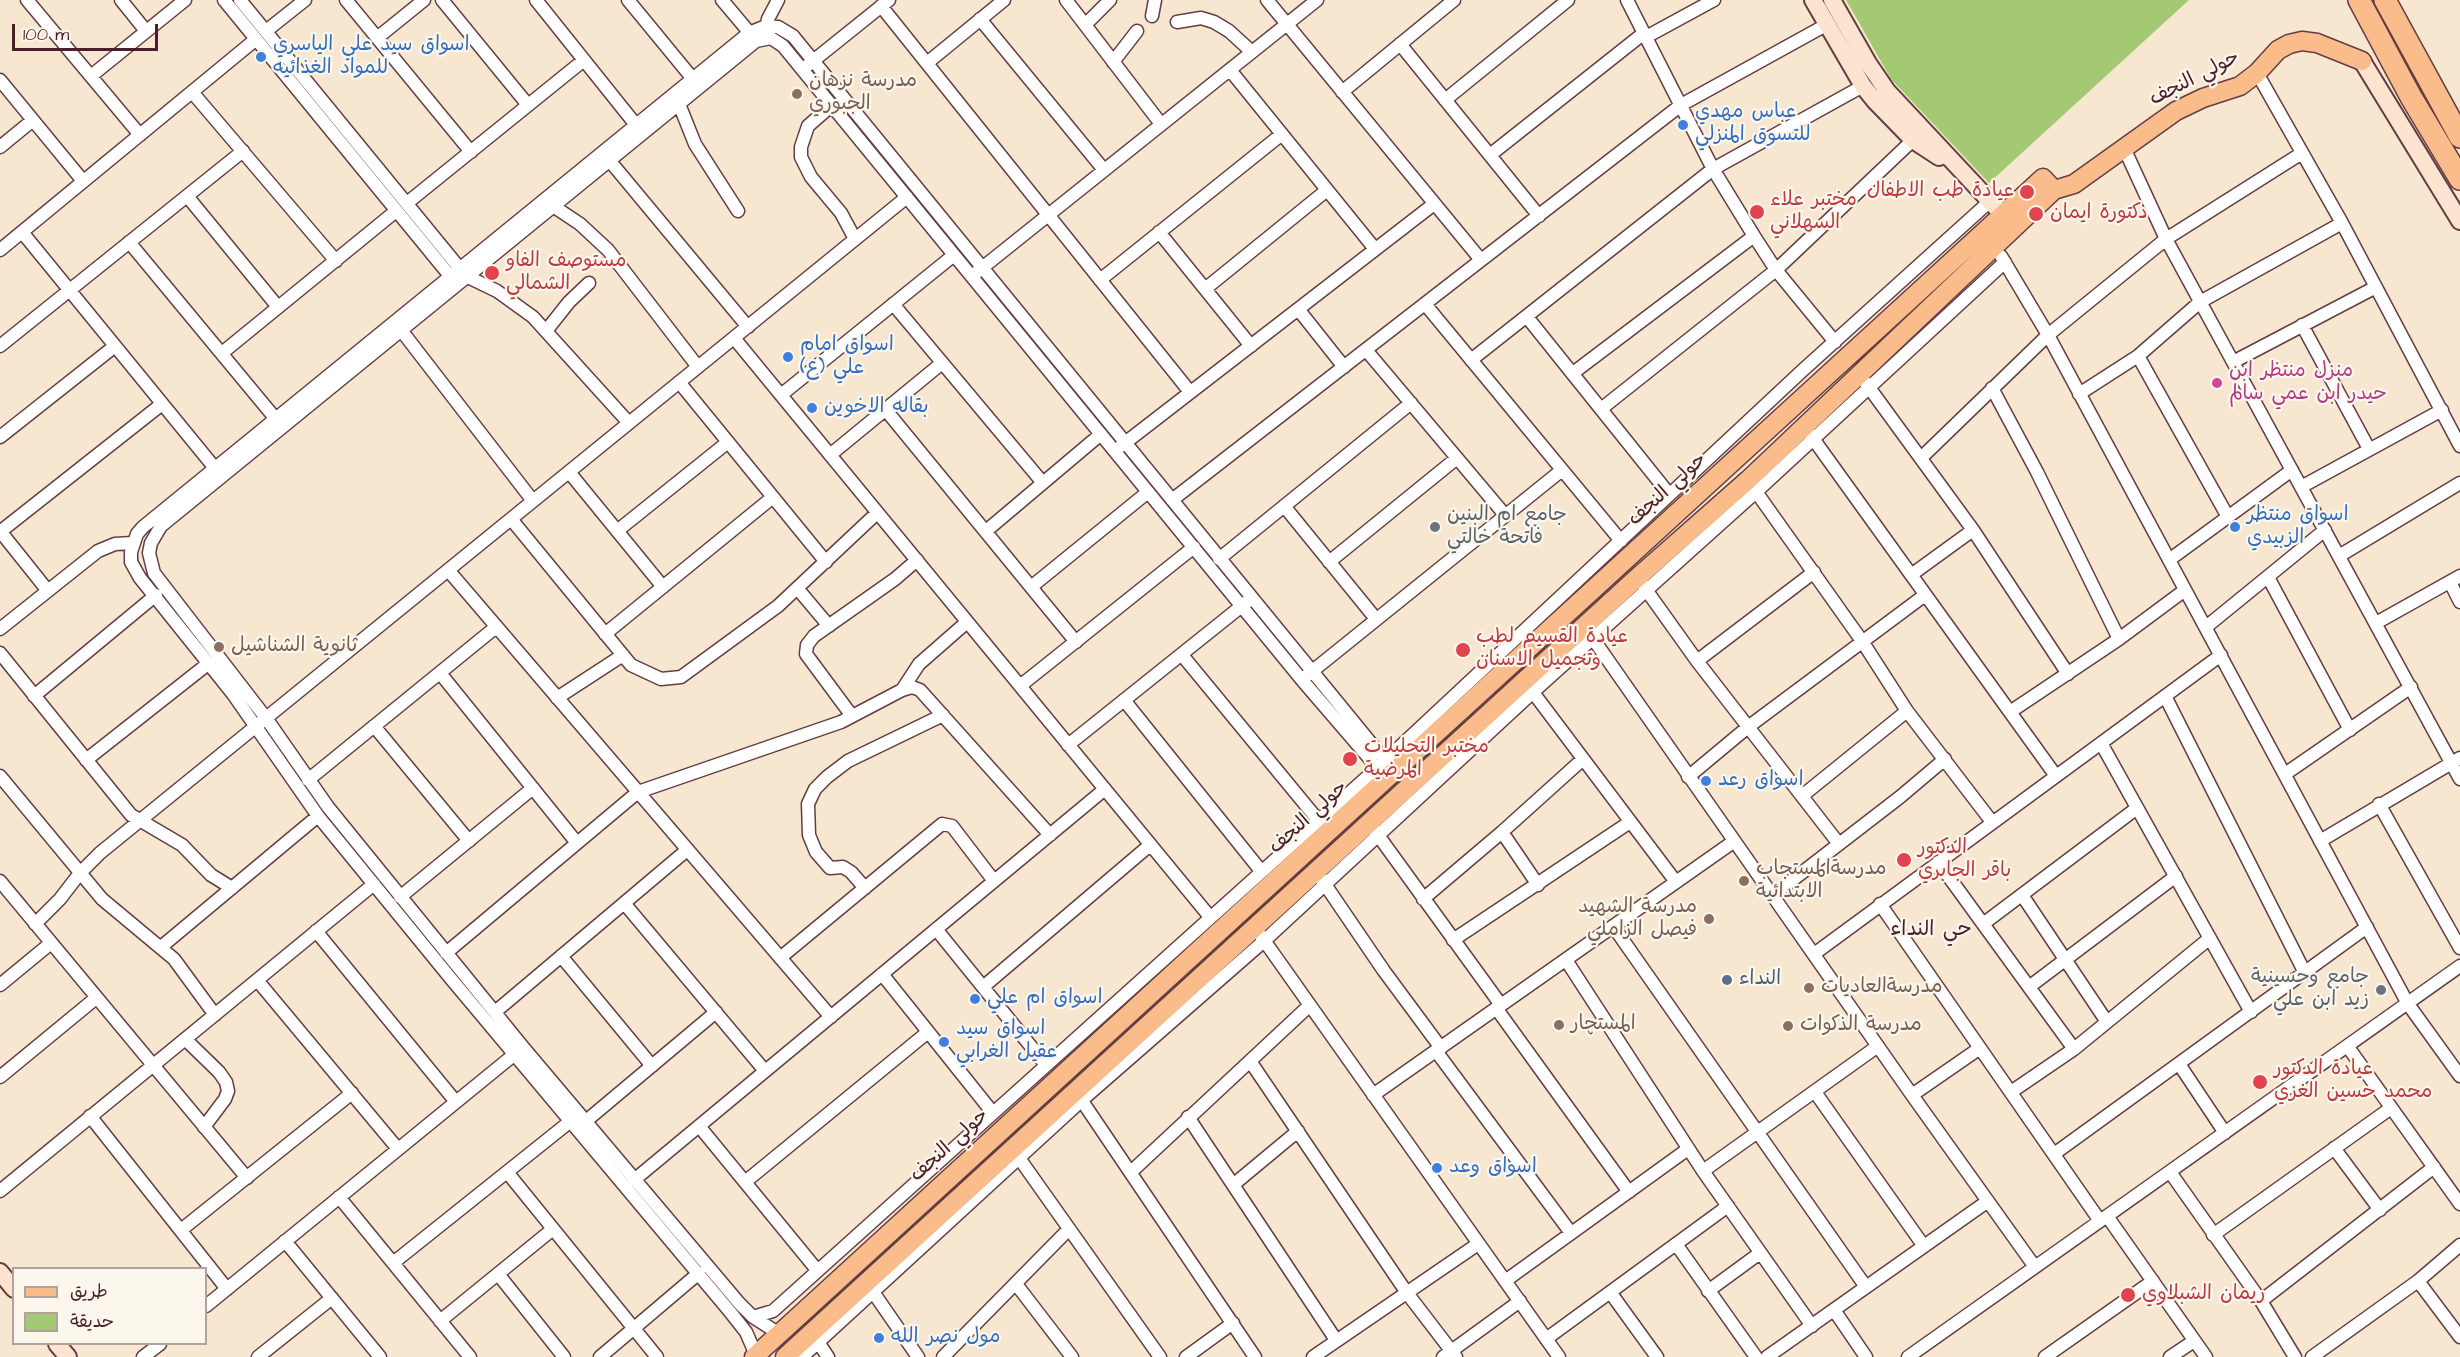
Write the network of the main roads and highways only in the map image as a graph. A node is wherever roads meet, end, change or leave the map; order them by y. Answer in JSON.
{"nodes":[{"id":1,"x":2359,"y":0,"type":"edge"},
{"id":2,"x":2385,"y":0,"type":"edge"},
{"id":3,"x":2362,"y":61,"type":"road end"},
{"id":4,"x":2460,"y":137,"type":"edge"},
{"id":5,"x":2460,"y":179,"type":"edge"},
{"id":6,"x":2048,"y":184,"type":"junction"},
{"id":7,"x":1191,"y":957,"type":"junction"},
{"id":8,"x":1206,"y":972,"type":"junction"},
{"id":9,"x":1161,"y":983,"type":"junction"},
{"id":10,"x":1173,"y":1001,"type":"junction"},
{"id":11,"x":755,"y":1356,"type":"edge"},
{"id":12,"x":785,"y":1357,"type":"edge"}],
"edges":[{"from":1,"to":5,"type":"highway"},
{"from":2,"to":4,"type":"highway"},
{"from":3,"to":6,"type":"main road","name":"حولي النجف"},
{"from":6,"to":7,"type":"main road","name":"حولي النجف"},
{"from":6,"to":8,"type":"main road","name":"حولي النجف"},
{"from":7,"to":8,"type":"main road"},
{"from":7,"to":9,"type":"main road","name":"حولي النجف"},
{"from":8,"to":10,"type":"main road","name":"حولي النجف"},
{"from":9,"to":10,"type":"main road"},
{"from":9,"to":11,"type":"main road","name":"حولي النجف"},
{"from":10,"to":12,"type":"main road","name":"حولي النجف"}]}
